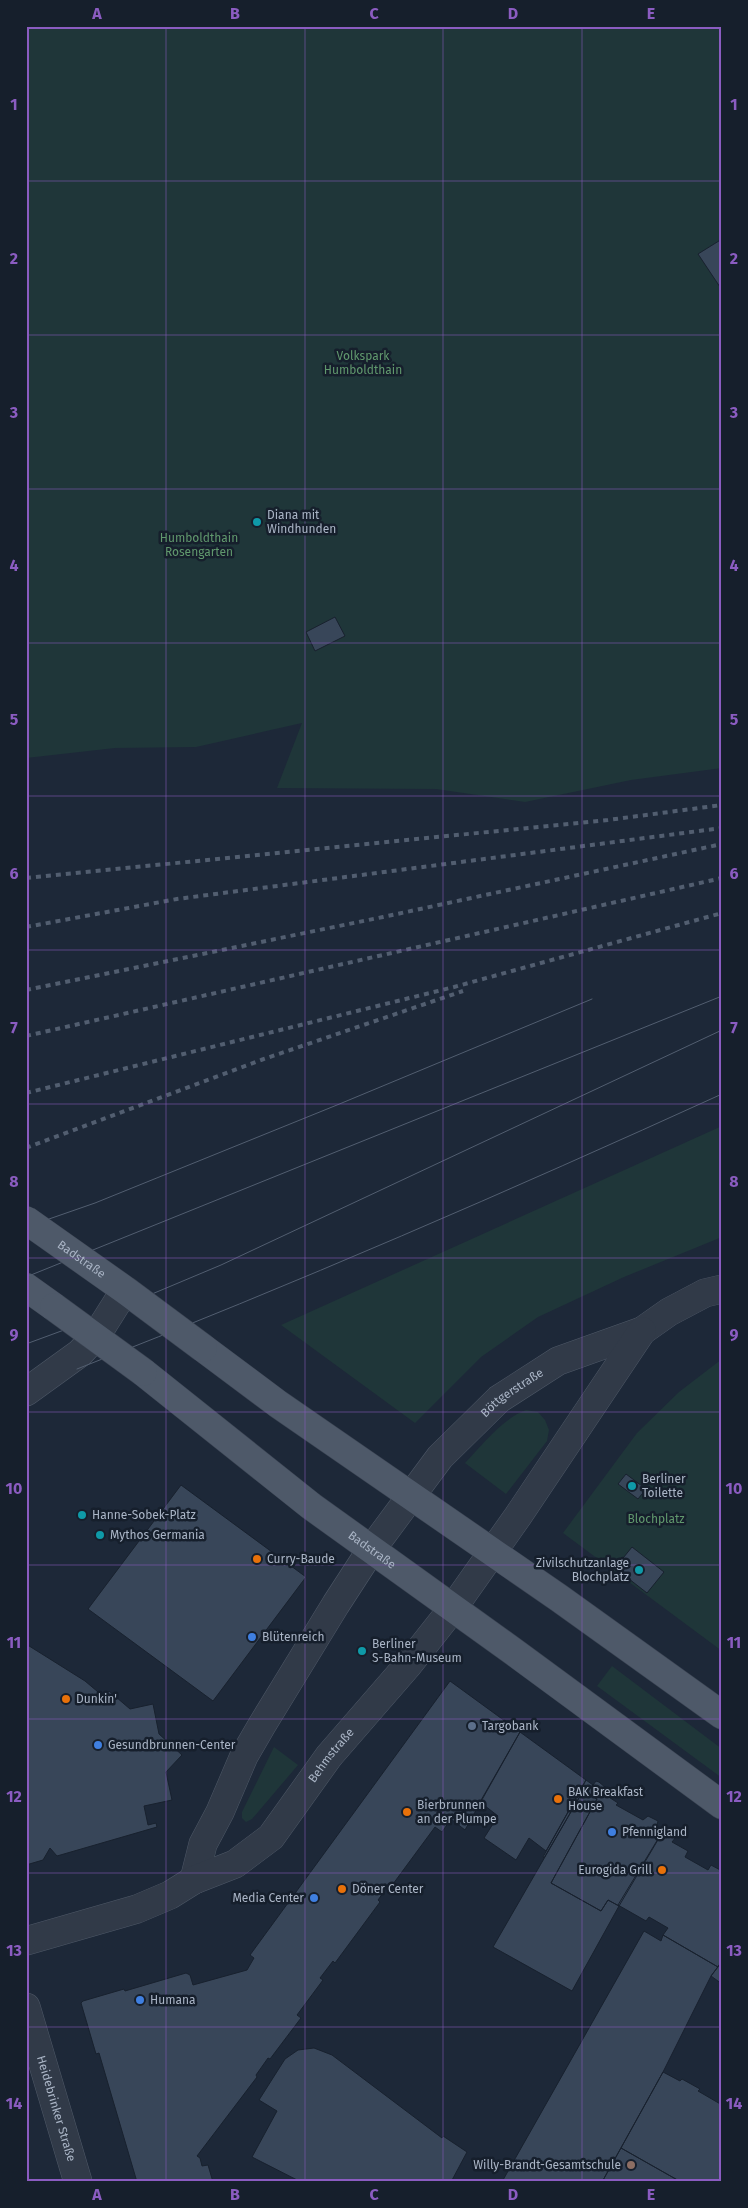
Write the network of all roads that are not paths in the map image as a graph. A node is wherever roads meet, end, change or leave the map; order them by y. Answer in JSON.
{"nodes":[{"id":1,"x":26,"y":1220,"type":"edge"},
{"id":2,"x":26,"y":1287,"type":"edge"},
{"id":3,"x":722,"y":1289,"type":"edge"},
{"id":4,"x":125,"y":1290,"type":"junction"},
{"id":5,"x":642,"y":1331,"type":"junction"},
{"id":6,"x":88,"y":1345,"type":"junction"},
{"id":7,"x":26,"y":1392,"type":"edge"},
{"id":8,"x":413,"y":1496,"type":"junction"},
{"id":9,"x":372,"y":1550,"type":"junction"},
{"id":10,"x":492,"y":1552,"type":"junction"},
{"id":11,"x":453,"y":1608,"type":"junction"},
{"id":12,"x":722,"y":1715,"type":"edge"},
{"id":13,"x":722,"y":1805,"type":"edge"},
{"id":14,"x":194,"y":1880,"type":"junction"},
{"id":15,"x":26,"y":1941,"type":"edge"},
{"id":16,"x":26,"y":2007,"type":"edge"},
{"id":17,"x":78,"y":2182,"type":"edge"}],
"edges":[{"from":1,"to":4,"type":"main road","name":"Badstraße","bridge":true},
{"from":2,"to":6,"type":"main road","name":"Badstraße","bridge":true},
{"from":3,"to":5,"type":"street","name":"Böttgerstraße"},
{"from":4,"to":6,"type":"street","bridge":true},
{"from":4,"to":8,"type":"main road","name":"Badstraße","bridge":true},
{"from":5,"to":8,"type":"street","name":"Böttgerstraße"},
{"from":5,"to":10,"type":"street","name":"Böttgerstraße"},
{"from":6,"to":7,"type":"street"},
{"from":6,"to":9,"type":"main road","name":"Badstraße","bridge":true},
{"from":8,"to":9,"type":"street","name":"Böttgerstraße"},
{"from":8,"to":10,"type":"main road","name":"Badstraße"},
{"from":9,"to":11,"type":"main road","name":"Badstraße"},
{"from":9,"to":14,"type":"street"},
{"from":10,"to":11,"type":"street","name":"Behmstraße"},
{"from":10,"to":12,"type":"main road","name":"Badstraße"},
{"from":11,"to":13,"type":"main road","name":"Badstraße"},
{"from":11,"to":14,"type":"street","name":"Behmstraße"},
{"from":14,"to":15,"type":"street","name":"Behmstraße"},
{"from":16,"to":17,"type":"street","name":"Heidebrinker Straße"}]}
